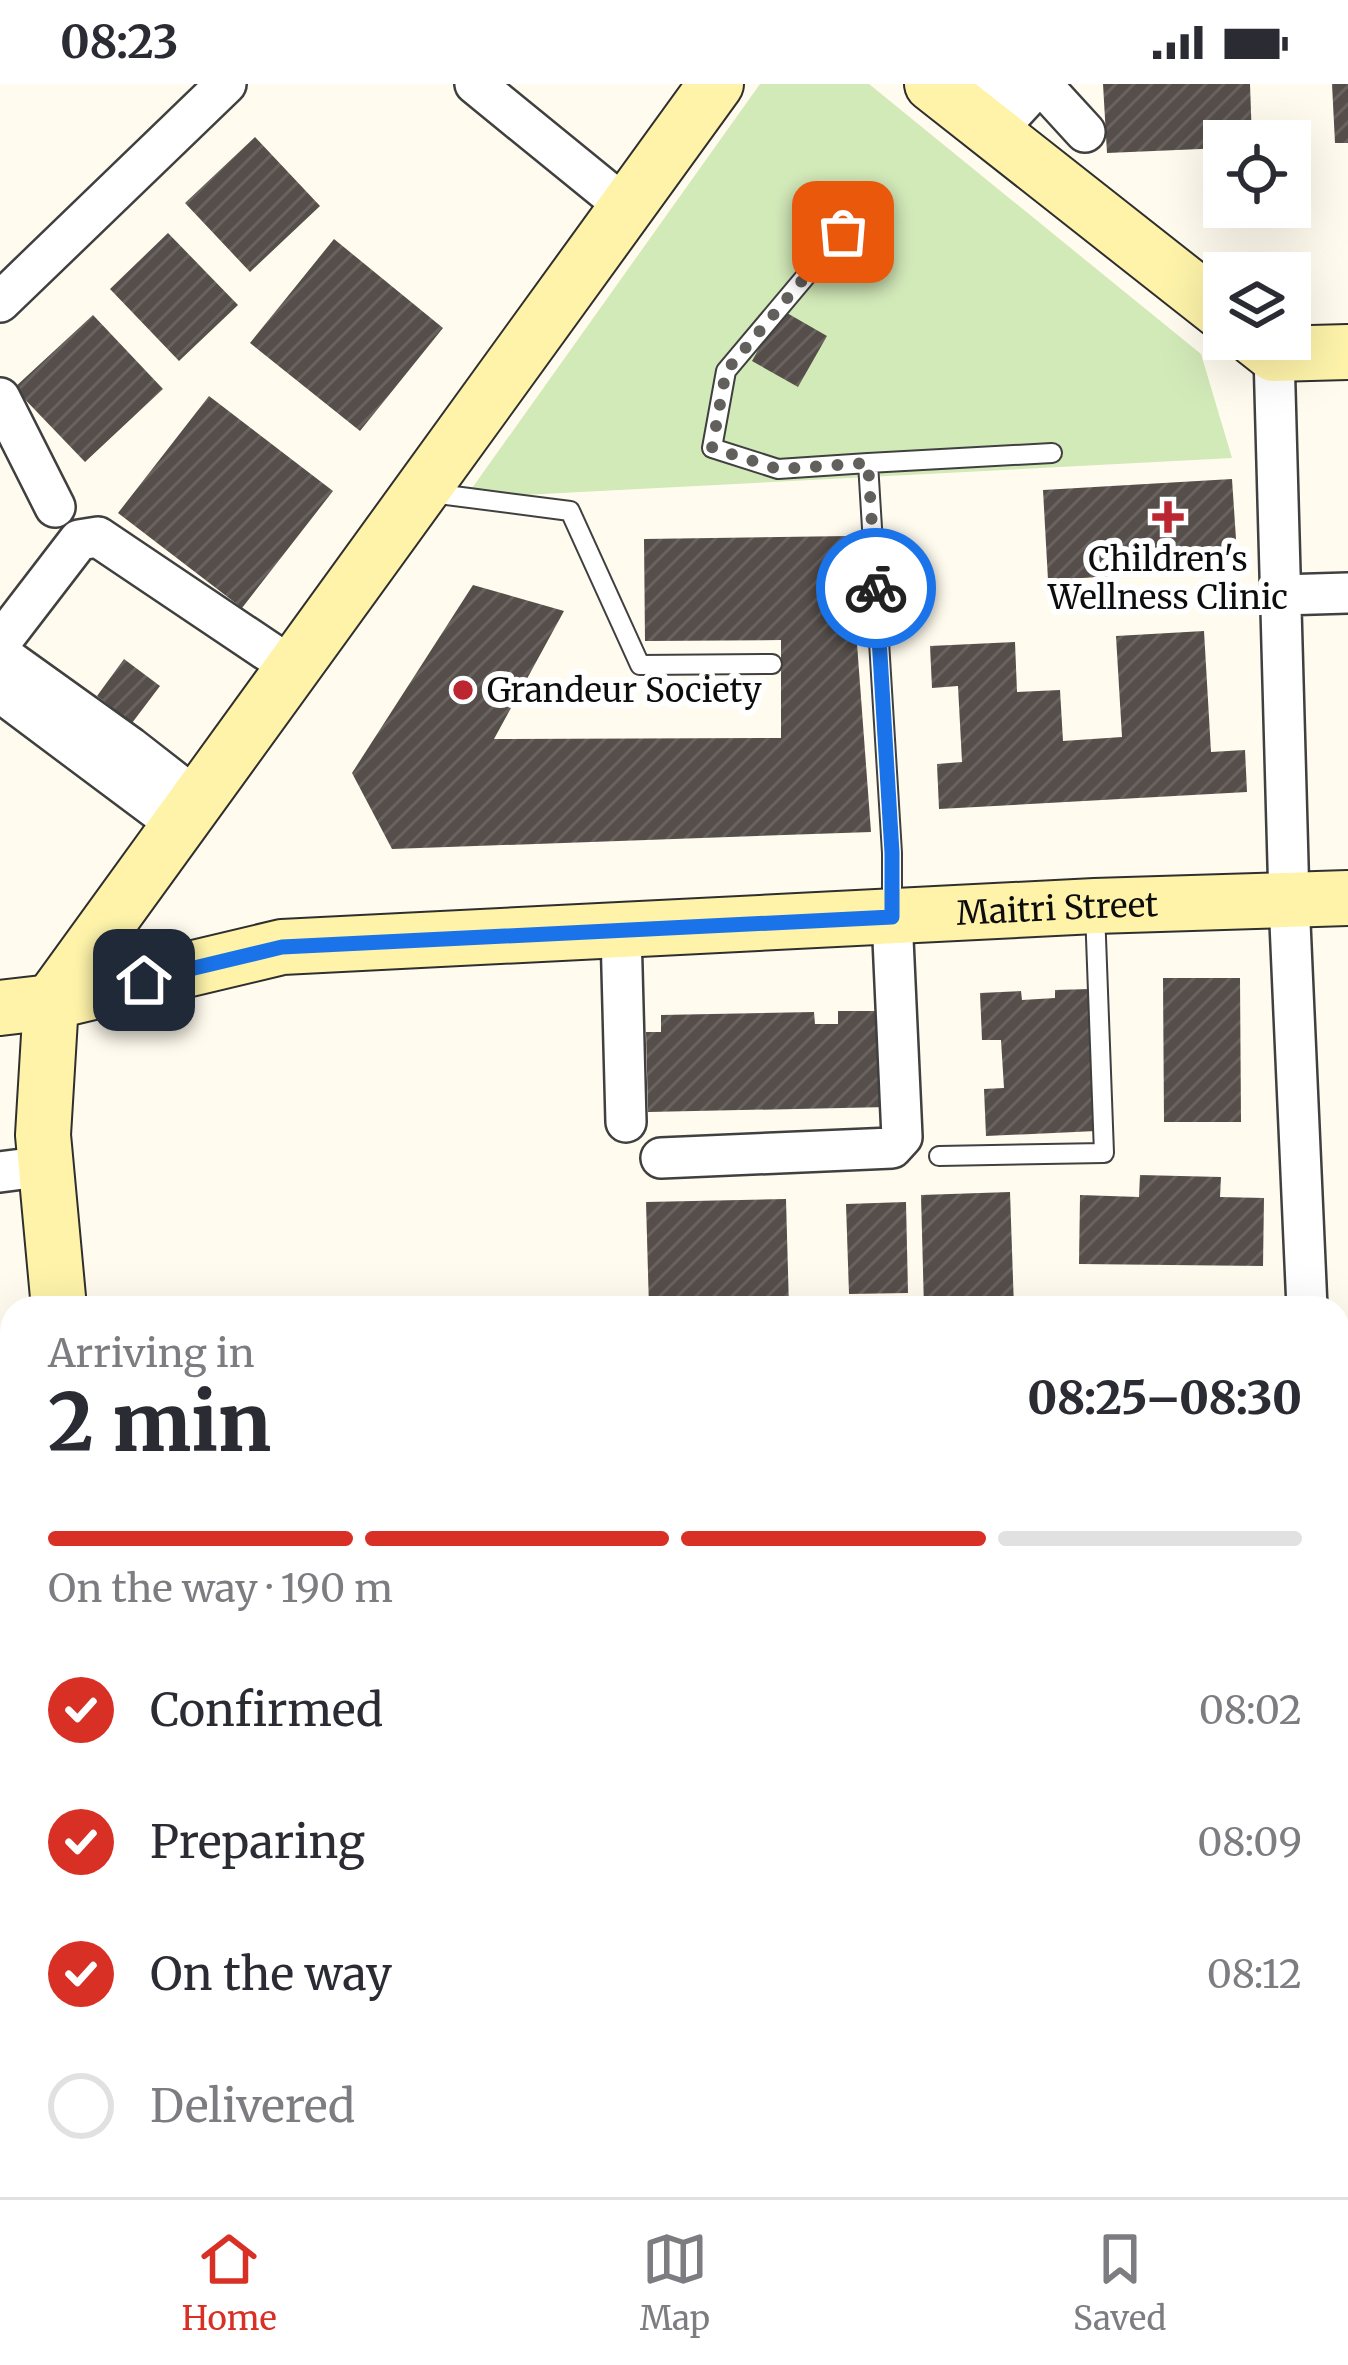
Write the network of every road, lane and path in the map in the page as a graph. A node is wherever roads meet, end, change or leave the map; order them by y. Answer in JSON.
{"nodes":[{"id":1,"x":226,"y":84,"type":"edge"},
{"id":2,"x":475,"y":84,"type":"edge"},
{"id":3,"x":716,"y":84,"type":"edge"},
{"id":4,"x":932,"y":84,"type":"edge"},
{"id":5,"x":1040,"y":84,"type":"edge"},
{"id":6,"x":990,"y":111,"type":"edge"},
{"id":7,"x":1085,"y":132,"type":"dead end"},
{"id":8,"x":626,"y":207,"type":"junction"},
{"id":9,"x":843,"y":232,"type":"dead end"},
{"id":10,"x":1203,"y":296,"type":"edge"},
{"id":11,"x":0,"y":302,"type":"edge"},
{"id":12,"x":1311,"y":349,"type":"edge"},
{"id":13,"x":1348,"y":352,"type":"edge"},
{"id":14,"x":1266,"y":360,"type":"edge"},
{"id":15,"x":0,"y":398,"type":"edge"},
{"id":16,"x":1052,"y":453,"type":"dead end"},
{"id":17,"x":868,"y":463,"type":"junction"},
{"id":18,"x":421,"y":492,"type":"junction"},
{"id":19,"x":55,"y":508,"type":"dead end"},
{"id":20,"x":1348,"y":593,"type":"edge"},
{"id":21,"x":1281,"y":595,"type":"junction"},
{"id":22,"x":772,"y":664,"type":"dead end"},
{"id":23,"x":293,"y":668,"type":"junction"},
{"id":24,"x":0,"y":692,"type":"edge"},
{"id":25,"x":188,"y":813,"type":"junction"},
{"id":26,"x":1348,"y":898,"type":"edge"},
{"id":27,"x":1289,"y":900,"type":"junction"},
{"id":28,"x":1095,"y":906,"type":"junction"},
{"id":29,"x":892,"y":917,"type":"junction"},
{"id":30,"x":622,"y":931,"type":"junction"},
{"id":31,"x":26,"y":1005,"type":"edge"},
{"id":32,"x":626,"y":1122,"type":"dead end"},
{"id":33,"x":938,"y":1156,"type":"dead end"},
{"id":34,"x":661,"y":1158,"type":"dead end"},
{"id":35,"x":23,"y":1169,"type":"edge"},
{"id":36,"x":56,"y":1296,"type":"edge"},
{"id":37,"x":1306,"y":1296,"type":"edge"}],
"edges":[{"from":1,"to":11,"type":"street"},
{"from":2,"to":8,"type":"street"},
{"from":3,"to":8,"type":"street"},
{"from":4,"to":6,"type":"street"},
{"from":5,"to":6,"type":"street"},
{"from":5,"to":7,"type":"street"},
{"from":6,"to":10,"type":"street"},
{"from":8,"to":18,"type":"street"},
{"from":9,"to":17,"type":"lane"},
{"from":12,"to":13,"type":"street"},
{"from":14,"to":21,"type":"street"},
{"from":15,"to":19,"type":"street"},
{"from":16,"to":17,"type":"lane"},
{"from":17,"to":29,"type":"lane"},
{"from":18,"to":22,"type":"lane"},
{"from":18,"to":23,"type":"street"},
{"from":20,"to":21,"type":"street"},
{"from":21,"to":27,"type":"street"},
{"from":23,"to":25,"type":"street"},
{"from":23,"to":25,"type":"street"},
{"from":24,"to":25,"type":"street"},
{"from":25,"to":31,"type":"street"},
{"from":26,"to":27,"type":"street","name":"Maitri Street"},
{"from":27,"to":28,"type":"street","name":"Maitri Street"},
{"from":27,"to":37,"type":"street"},
{"from":28,"to":29,"type":"street","name":"Maitri Street"},
{"from":28,"to":33,"type":"lane"},
{"from":29,"to":30,"type":"street","name":"Maitri Street"},
{"from":29,"to":34,"type":"street"},
{"from":30,"to":31,"type":"street","name":"Maitri Street"},
{"from":30,"to":32,"type":"street"},
{"from":31,"to":35,"type":"street"},
{"from":35,"to":36,"type":"street"}]}
